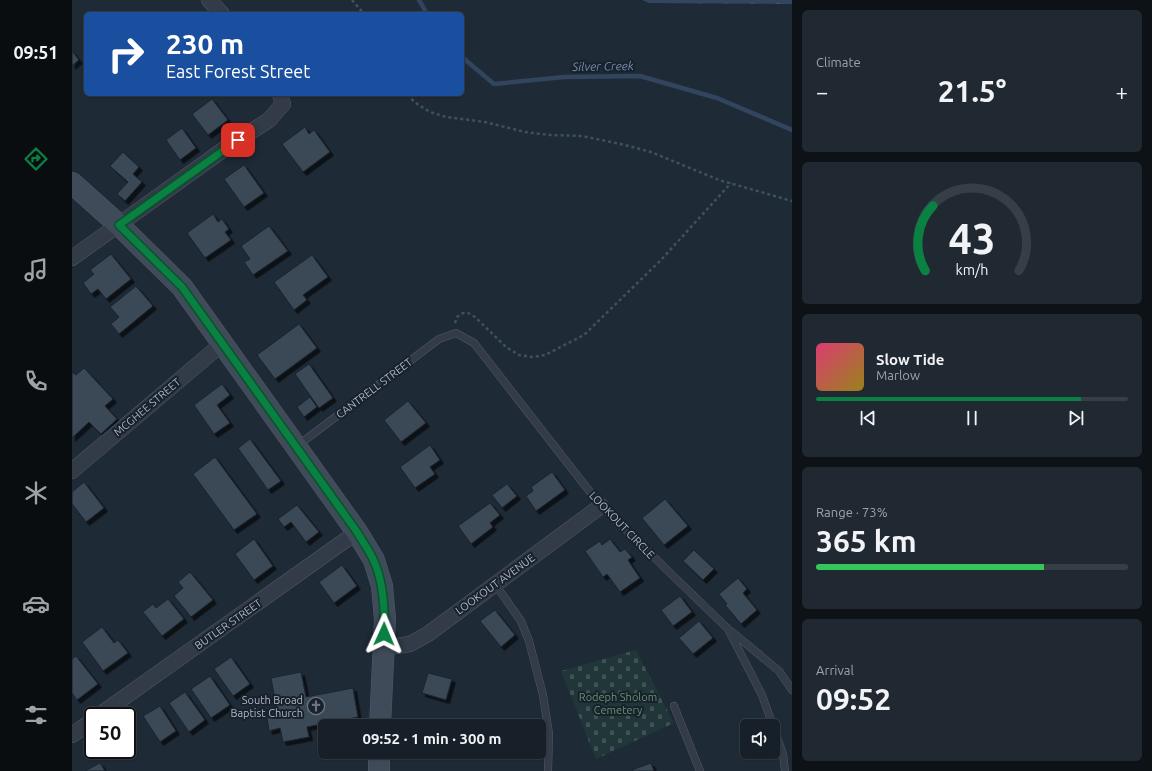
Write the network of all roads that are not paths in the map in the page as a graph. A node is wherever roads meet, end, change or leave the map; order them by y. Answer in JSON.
{"nodes":[{"id":1,"x":209,"y":0,"type":"edge"},
{"id":2,"x":220,"y":12,"type":"edge"},
{"id":3,"x":281,"y":99,"type":"edge"},
{"id":4,"x":72,"y":183,"type":"edge"},
{"id":5,"x":119,"y":225,"type":"junction"},
{"id":6,"x":72,"y":258,"type":"edge"},
{"id":7,"x":456,"y":333,"type":"joint"},
{"id":8,"x":223,"y":343,"type":"junction"},
{"id":9,"x":296,"y":447,"type":"junction"},
{"id":10,"x":72,"y":471,"type":"edge"},
{"id":11,"x":601,"y":506,"type":"junction"},
{"id":12,"x":357,"y":532,"type":"junction"},
{"id":13,"x":495,"y":584,"type":"junction"},
{"id":14,"x":728,"y":629,"type":"junction"},
{"id":15,"x":383,"y":648,"type":"junction"},
{"id":16,"x":792,"y":690,"type":"edge"},
{"id":17,"x":674,"y":706,"type":"dead end"},
{"id":18,"x":111,"y":707,"type":"edge"},
{"id":19,"x":380,"y":719,"type":"edge"},
{"id":20,"x":84,"y":726,"type":"edge"},
{"id":21,"x":72,"y":735,"type":"edge"},
{"id":22,"x":380,"y":759,"type":"edge"},
{"id":23,"x":379,"y":771,"type":"edge"},
{"id":24,"x":548,"y":771,"type":"edge"},
{"id":25,"x":700,"y":771,"type":"edge"},
{"id":26,"x":785,"y":771,"type":"edge"}],
"edges":[{"from":1,"to":2,"type":"street"},
{"from":3,"to":5,"type":"street"},
{"from":4,"to":5,"type":"main road"},
{"from":5,"to":6,"type":"street"},
{"from":5,"to":8,"type":"main road"},
{"from":7,"to":9,"type":"lane","name":"CANTRELL STREET"},
{"from":7,"to":11,"type":"lane","name":"LOOKOUT CIRCLE"},
{"from":8,"to":9,"type":"main road"},
{"from":8,"to":10,"type":"street","name":"MCGHEE STREET"},
{"from":9,"to":12,"type":"main road"},
{"from":11,"to":13,"type":"street","name":"LOOKOUT AVENUE"},
{"from":11,"to":14,"type":"lane","name":"LOOKOUT CIRCLE"},
{"from":12,"to":15,"type":"main road"},
{"from":12,"to":18,"type":"street","name":"BUTLER STREET"},
{"from":13,"to":15,"type":"street","name":"LOOKOUT AVENUE"},
{"from":13,"to":24,"type":"lane"},
{"from":14,"to":16,"type":"lane"},
{"from":14,"to":26,"type":"lane","name":"LOOKOUT CIRCLE"},
{"from":15,"to":19,"type":"main road"},
{"from":17,"to":25,"type":"lane"},
{"from":20,"to":21,"type":"street"},
{"from":22,"to":23,"type":"main road"}]}
